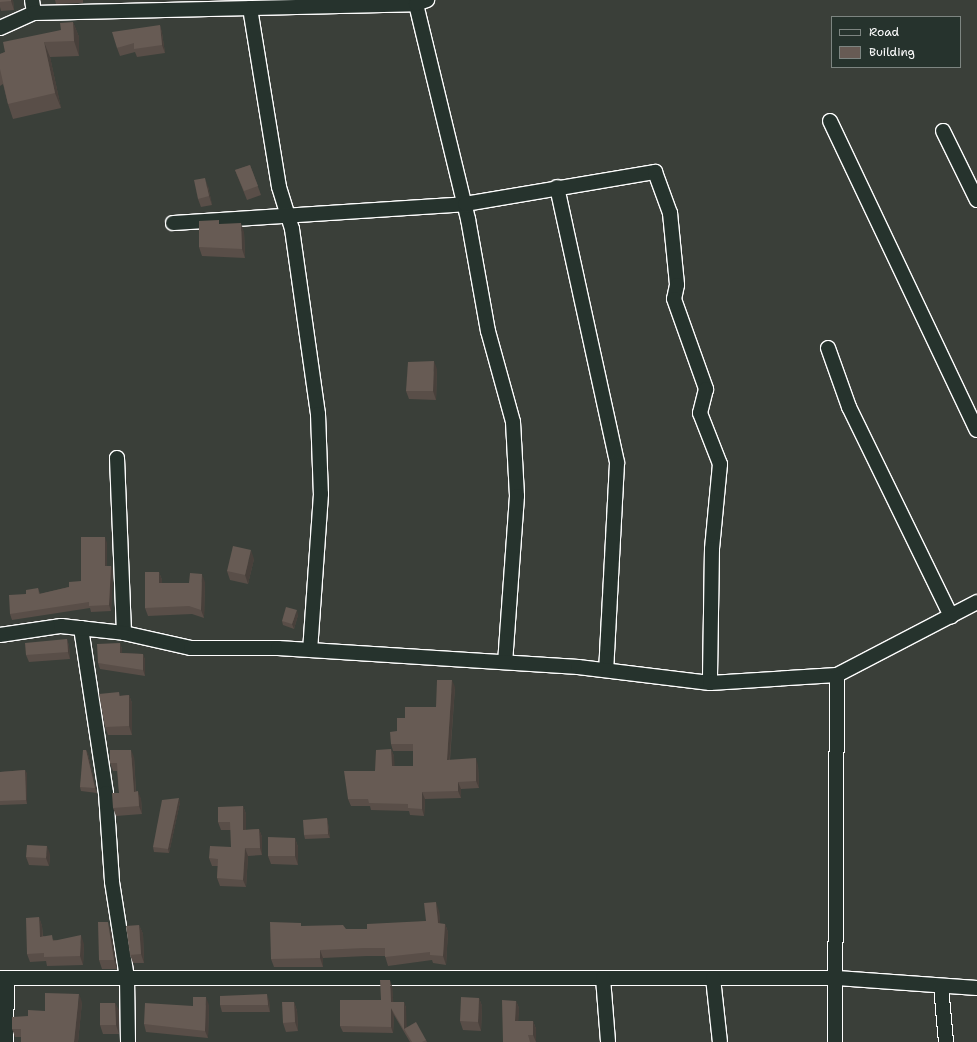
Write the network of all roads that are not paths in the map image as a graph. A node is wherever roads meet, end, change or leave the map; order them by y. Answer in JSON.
{"nodes":[{"id":1,"x":420,"y":1,"type":"edge"},
{"id":2,"x":33,"y":6,"type":"edge"},
{"id":3,"x":250,"y":8,"type":"junction"},
{"id":4,"x":0,"y":28,"type":"edge"},
{"id":5,"x":830,"y":121,"type":"dead end"},
{"id":6,"x":943,"y":131,"type":"dead end"},
{"id":7,"x":556,"y":187,"type":"junction"},
{"id":8,"x":977,"y":200,"type":"edge"},
{"id":9,"x":465,"y":204,"type":"junction"},
{"id":10,"x":288,"y":218,"type":"junction"},
{"id":11,"x":173,"y":223,"type":"dead end"},
{"id":12,"x":828,"y":348,"type":"dead end"},
{"id":13,"x":977,"y":430,"type":"edge"},
{"id":14,"x":117,"y":458,"type":"dead end"},
{"id":15,"x":977,"y":602,"type":"edge"},
{"id":16,"x":951,"y":616,"type":"junction"},
{"id":17,"x":81,"y":628,"type":"junction"},
{"id":18,"x":124,"y":633,"type":"junction"},
{"id":19,"x":0,"y":635,"type":"edge"},
{"id":20,"x":310,"y":650,"type":"junction"},
{"id":21,"x":505,"y":662,"type":"junction"},
{"id":22,"x":606,"y":670,"type":"junction"},
{"id":23,"x":837,"y":675,"type":"junction"},
{"id":24,"x":710,"y":683,"type":"junction"},
{"id":25,"x":3,"y":978,"type":"edge"},
{"id":26,"x":127,"y":978,"type":"junction"},
{"id":27,"x":603,"y":978,"type":"junction"},
{"id":28,"x":713,"y":978,"type":"junction"},
{"id":29,"x":837,"y":978,"type":"junction"},
{"id":30,"x":941,"y":986,"type":"junction"},
{"id":31,"x":977,"y":988,"type":"edge"},
{"id":32,"x":6,"y":1042,"type":"edge"},
{"id":33,"x":128,"y":1042,"type":"edge"},
{"id":34,"x":608,"y":1042,"type":"edge"},
{"id":35,"x":720,"y":1042,"type":"edge"},
{"id":36,"x":835,"y":1042,"type":"edge"},
{"id":37,"x":946,"y":1042,"type":"edge"}],
"edges":[{"from":1,"to":3,"type":"street"},
{"from":1,"to":9,"type":"street"},
{"from":2,"to":3,"type":"street"},
{"from":2,"to":4,"type":"street"},
{"from":3,"to":10,"type":"street"},
{"from":5,"to":13,"type":"street"},
{"from":6,"to":8,"type":"street"},
{"from":7,"to":9,"type":"street"},
{"from":7,"to":22,"type":"street"},
{"from":7,"to":24,"type":"street"},
{"from":9,"to":10,"type":"street"},
{"from":9,"to":21,"type":"street"},
{"from":10,"to":11,"type":"street"},
{"from":10,"to":20,"type":"street"},
{"from":12,"to":16,"type":"street"},
{"from":14,"to":18,"type":"street"},
{"from":15,"to":16,"type":"street"},
{"from":16,"to":23,"type":"street"},
{"from":17,"to":18,"type":"street"},
{"from":17,"to":19,"type":"street"},
{"from":17,"to":26,"type":"street"},
{"from":18,"to":20,"type":"street"},
{"from":20,"to":21,"type":"street"},
{"from":21,"to":22,"type":"street"},
{"from":22,"to":24,"type":"street"},
{"from":23,"to":24,"type":"street"},
{"from":23,"to":29,"type":"street"},
{"from":25,"to":26,"type":"street"},
{"from":25,"to":32,"type":"street"},
{"from":26,"to":27,"type":"street"},
{"from":26,"to":33,"type":"street"},
{"from":27,"to":28,"type":"street"},
{"from":27,"to":34,"type":"street"},
{"from":28,"to":29,"type":"street"},
{"from":28,"to":35,"type":"street"},
{"from":29,"to":30,"type":"street"},
{"from":29,"to":36,"type":"street"},
{"from":30,"to":31,"type":"street"},
{"from":30,"to":37,"type":"street"}]}
